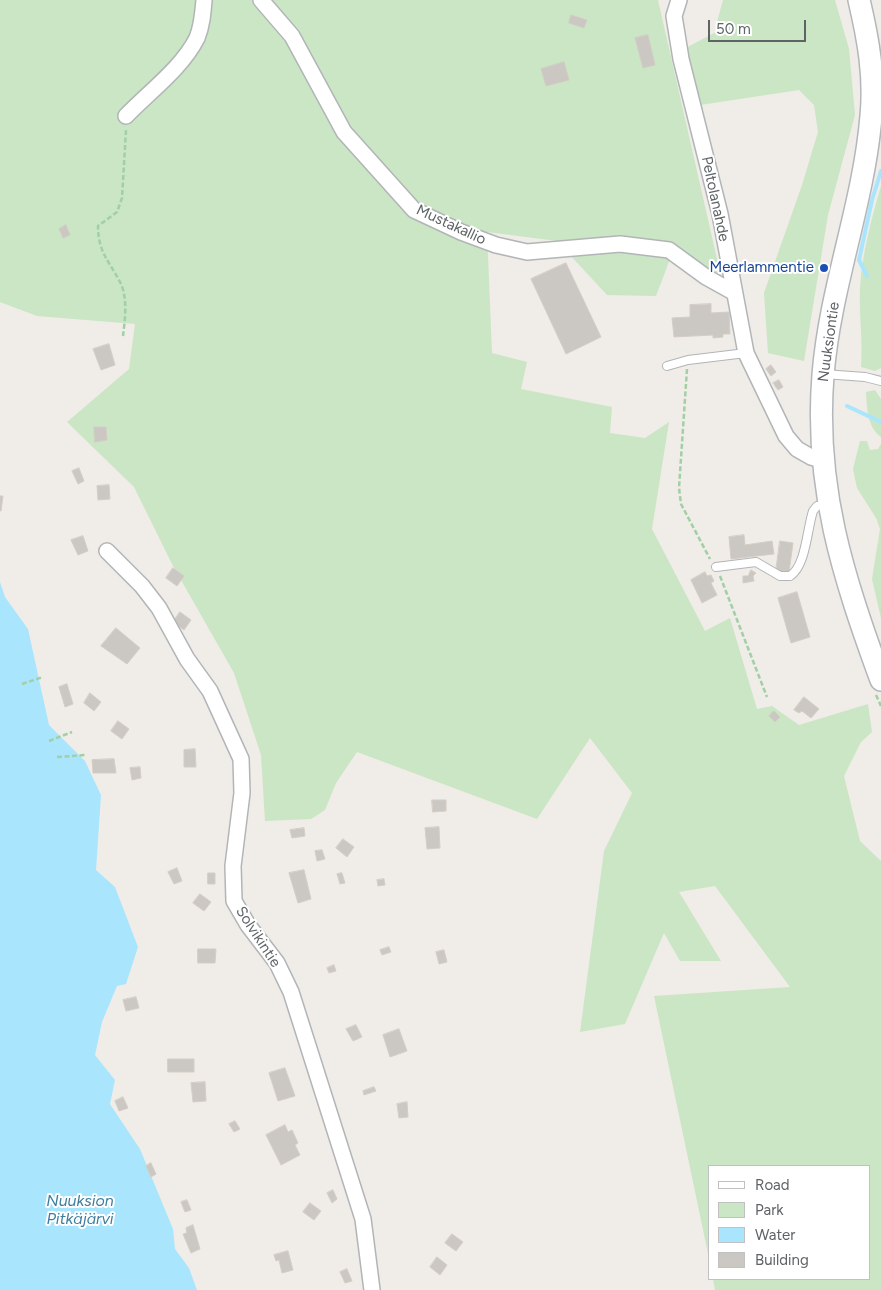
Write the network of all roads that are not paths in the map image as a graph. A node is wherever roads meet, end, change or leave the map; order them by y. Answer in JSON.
{"nodes":[{"id":1,"x":204,"y":0,"type":"edge"},
{"id":2,"x":260,"y":0,"type":"edge"},
{"id":3,"x":679,"y":0,"type":"edge"},
{"id":4,"x":859,"y":0,"type":"edge"},
{"id":5,"x":126,"y":116,"type":"road end"},
{"id":6,"x":733,"y":292,"type":"junction"},
{"id":7,"x":746,"y":353,"type":"junction"},
{"id":8,"x":667,"y":366,"type":"dead end"},
{"id":9,"x":818,"y":374,"type":"junction"},
{"id":10,"x":881,"y":382,"type":"edge"},
{"id":11,"x":822,"y":460,"type":"junction"},
{"id":12,"x":828,"y":503,"type":"junction"},
{"id":13,"x":107,"y":551,"type":"dead end"},
{"id":14,"x":716,"y":567,"type":"road end"},
{"id":15,"x":881,"y":680,"type":"edge"},
{"id":16,"x":372,"y":1290,"type":"edge"}],
"edges":[{"from":1,"to":5,"type":"street"},
{"from":2,"to":6,"type":"street","name":"Mustakallio"},
{"from":3,"to":6,"type":"street","name":"Peltolanahde"},
{"from":4,"to":9,"type":"street","name":"Nuuksiontie"},
{"from":6,"to":7,"type":"street","name":"Peltolanahde"},
{"from":7,"to":8,"type":"lane"},
{"from":7,"to":11,"type":"street","name":"Peltolanahde"},
{"from":9,"to":10,"type":"lane"},
{"from":9,"to":11,"type":"street","name":"Nuuksiontie"},
{"from":11,"to":12,"type":"street","name":"Nuuksiontie"},
{"from":12,"to":14,"type":"lane"},
{"from":12,"to":15,"type":"street","name":"Nuuksiontie"},
{"from":13,"to":16,"type":"street","name":"Solvikintie"}]}
